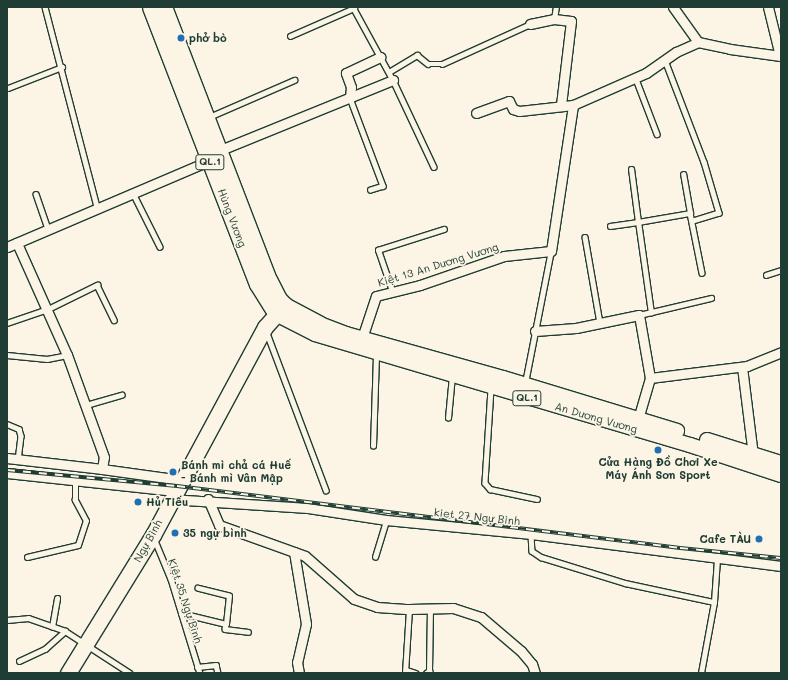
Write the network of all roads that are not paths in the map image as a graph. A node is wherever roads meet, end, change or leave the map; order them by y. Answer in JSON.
{"nodes":[{"id":1,"x":45,"y":7,"type":"edge"},
{"id":2,"x":150,"y":7,"type":"edge"},
{"id":3,"x":164,"y":7,"type":"edge"},
{"id":4,"x":556,"y":7,"type":"edge"},
{"id":5,"x":673,"y":7,"type":"edge"},
{"id":6,"x":768,"y":7,"type":"edge"},
{"id":7,"x":354,"y":8,"type":"edge"},
{"id":8,"x":554,"y":19,"type":"junction"},
{"id":9,"x":530,"y":24,"type":"joint"},
{"id":10,"x":290,"y":36,"type":"dead end"},
{"id":11,"x":698,"y":42,"type":"junction"},
{"id":12,"x":781,"y":56,"type":"edge"},
{"id":13,"x":381,"y":57,"type":"junction"},
{"id":14,"x":665,"y":60,"type":"junction"},
{"id":15,"x":62,"y":67,"type":"junction"},
{"id":16,"x":389,"y":72,"type":"junction"},
{"id":17,"x":636,"y":79,"type":"junction"},
{"id":18,"x":294,"y":80,"type":"dead end"},
{"id":19,"x":393,"y":80,"type":"junction"},
{"id":20,"x":8,"y":88,"type":"edge"},
{"id":21,"x":350,"y":98,"type":"junction"},
{"id":22,"x":561,"y":105,"type":"junction"},
{"id":23,"x":573,"y":105,"type":"junction"},
{"id":24,"x":476,"y":113,"type":"dead end"},
{"id":25,"x":206,"y":118,"type":"junction"},
{"id":26,"x":657,"y":134,"type":"dead end"},
{"id":27,"x":214,"y":156,"type":"junction"},
{"id":28,"x":434,"y":168,"type":"dead end"},
{"id":29,"x":631,"y":169,"type":"dead end"},
{"id":30,"x":683,"y":175,"type":"dead end"},
{"id":31,"x":371,"y":190,"type":"dead end"},
{"id":32,"x":134,"y":193,"type":"junction"},
{"id":33,"x":36,"y":194,"type":"dead end"},
{"id":34,"x":98,"y":207,"type":"junction"},
{"id":35,"x":690,"y":213,"type":"junction"},
{"id":36,"x":692,"y":221,"type":"junction"},
{"id":37,"x":638,"y":222,"type":"junction"},
{"id":38,"x":610,"y":226,"type":"dead end"},
{"id":39,"x":48,"y":229,"type":"junction"},
{"id":40,"x":444,"y":229,"type":"dead end"},
{"id":41,"x":586,"y":237,"type":"dead end"},
{"id":42,"x":17,"y":243,"type":"junction"},
{"id":43,"x":7,"y":247,"type":"edge"},
{"id":44,"x":160,"y":247,"type":"dead end"},
{"id":45,"x":551,"y":252,"type":"junction"},
{"id":46,"x":781,"y":270,"type":"edge"},
{"id":47,"x":702,"y":273,"type":"dead end"},
{"id":48,"x":766,"y":275,"type":"dead end"},
{"id":49,"x":392,"y":291,"type":"junction"},
{"id":50,"x":711,"y":298,"type":"dead end"},
{"id":51,"x":48,"y":310,"type":"junction"},
{"id":52,"x":280,"y":310,"type":"junction"},
{"id":53,"x":651,"y":313,"type":"junction"},
{"id":54,"x":639,"y":315,"type":"junction"},
{"id":55,"x":114,"y":320,"type":"dead end"},
{"id":56,"x":7,"y":322,"type":"edge"},
{"id":57,"x":600,"y":323,"type":"junction"},
{"id":58,"x":265,"y":327,"type":"junction"},
{"id":59,"x":535,"y":331,"type":"junction"},
{"id":60,"x":362,"y":338,"type":"junction"},
{"id":61,"x":781,"y":352,"type":"edge"},
{"id":62,"x":376,"y":353,"type":"junction"},
{"id":63,"x":7,"y":355,"type":"edge"},
{"id":64,"x":67,"y":355,"type":"junction"},
{"id":65,"x":742,"y":367,"type":"junction"},
{"id":66,"x":452,"y":376,"type":"junction"},
{"id":67,"x":650,"y":378,"type":"junction"},
{"id":68,"x":525,"y":385,"type":"junction"},
{"id":69,"x":492,"y":388,"type":"junction"},
{"id":70,"x":122,"y":395,"type":"dead end"},
{"id":71,"x":86,"y":405,"type":"junction"},
{"id":72,"x":592,"y":411,"type":"junction"},
{"id":73,"x":448,"y":418,"type":"dead end"},
{"id":74,"x":638,"y":420,"type":"junction"},
{"id":75,"x":7,"y":424,"type":"edge"},
{"id":76,"x":373,"y":446,"type":"dead end"},
{"id":77,"x":753,"y":455,"type":"junction"},
{"id":78,"x":7,"y":458,"type":"edge"},
{"id":79,"x":18,"y":459,"type":"junction"},
{"id":80,"x":781,"y":463,"type":"edge"},
{"id":81,"x":102,"y":469,"type":"junction"},
{"id":82,"x":7,"y":473,"type":"edge"},
{"id":83,"x":781,"y":475,"type":"edge"},
{"id":84,"x":74,"y":478,"type":"junction"},
{"id":85,"x":175,"y":490,"type":"junction"},
{"id":86,"x":326,"y":490,"type":"dead end"},
{"id":87,"x":208,"y":499,"type":"junction"},
{"id":88,"x":537,"y":499,"type":"dead end"},
{"id":89,"x":386,"y":520,"type":"junction"},
{"id":90,"x":531,"y":534,"type":"junction"},
{"id":91,"x":153,"y":535,"type":"junction"},
{"id":92,"x":294,"y":552,"type":"junction"},
{"id":93,"x":27,"y":557,"type":"dead end"},
{"id":94,"x":375,"y":557,"type":"dead end"},
{"id":95,"x":717,"y":559,"type":"junction"},
{"id":96,"x":781,"y":566,"type":"edge"},
{"id":97,"x":198,"y":588,"type":"dead end"},
{"id":98,"x":57,"y":598,"type":"dead end"},
{"id":99,"x":714,"y":602,"type":"junction"},
{"id":100,"x":430,"y":607,"type":"junction"},
{"id":101,"x":409,"y":609,"type":"junction"},
{"id":102,"x":181,"y":612,"type":"junction"},
{"id":103,"x":7,"y":620,"type":"edge"},
{"id":104,"x":226,"y":624,"type":"junction"},
{"id":105,"x":52,"y":627,"type":"junction"},
{"id":106,"x":65,"y":631,"type":"junction"},
{"id":107,"x":248,"y":632,"type":"dead end"},
{"id":108,"x":86,"y":644,"type":"junction"},
{"id":109,"x":19,"y":661,"type":"dead end"},
{"id":110,"x":197,"y":667,"type":"junction"},
{"id":111,"x":406,"y":671,"type":"edge"},
{"id":112,"x":68,"y":673,"type":"edge"},
{"id":113,"x":130,"y":673,"type":"edge"},
{"id":114,"x":200,"y":673,"type":"edge"},
{"id":115,"x":218,"y":673,"type":"edge"},
{"id":116,"x":299,"y":673,"type":"edge"},
{"id":117,"x":416,"y":673,"type":"edge"},
{"id":118,"x":426,"y":673,"type":"edge"},
{"id":119,"x":535,"y":673,"type":"edge"},
{"id":120,"x":701,"y":673,"type":"edge"}],
"edges":[{"from":1,"to":15,"type":"lane"},
{"from":2,"to":27,"type":"highway","name":"Hùng Vương","number":"QL.1"},
{"from":3,"to":25,"type":"highway","name":"Hùng Vương","number":"QL.1"},
{"from":4,"to":8,"type":"lane"},
{"from":5,"to":11,"type":"street"},
{"from":6,"to":12,"type":"street"},
{"from":7,"to":10,"type":"lane"},
{"from":7,"to":13,"type":"lane"},
{"from":8,"to":9,"type":"street"},
{"from":8,"to":22,"type":"street"},
{"from":9,"to":16,"type":"lane"},
{"from":11,"to":12,"type":"street"},
{"from":11,"to":14,"type":"street"},
{"from":13,"to":16,"type":"lane"},
{"from":13,"to":21,"type":"street"},
{"from":14,"to":17,"type":"street"},
{"from":14,"to":36,"type":"lane"},
{"from":15,"to":20,"type":"lane"},
{"from":15,"to":34,"type":"lane"},
{"from":16,"to":19,"type":"lane"},
{"from":17,"to":23,"type":"street"},
{"from":17,"to":26,"type":"lane"},
{"from":18,"to":25,"type":"lane"},
{"from":19,"to":21,"type":"street"},
{"from":19,"to":28,"type":"lane"},
{"from":21,"to":27,"type":"street"},
{"from":21,"to":31,"type":"lane"},
{"from":22,"to":23,"type":"street"},
{"from":22,"to":24,"type":"street"},
{"from":23,"to":45,"type":"street"},
{"from":25,"to":27,"type":"highway","name":"Hùng Vương","number":"QL.1"},
{"from":27,"to":32,"type":"street"},
{"from":27,"to":52,"type":"highway","name":"Hùng Vương","number":"QL.1"},
{"from":29,"to":37,"type":"lane"},
{"from":30,"to":35,"type":"lane"},
{"from":32,"to":34,"type":"street"},
{"from":32,"to":44,"type":"lane"},
{"from":33,"to":39,"type":"lane"},
{"from":34,"to":39,"type":"street"},
{"from":35,"to":36,"type":"lane"},
{"from":35,"to":37,"type":"lane"},
{"from":36,"to":47,"type":"lane"},
{"from":37,"to":38,"type":"lane"},
{"from":37,"to":53,"type":"lane"},
{"from":39,"to":42,"type":"street"},
{"from":40,"to":49,"type":"lane"},
{"from":41,"to":57,"type":"lane"},
{"from":42,"to":43,"type":"street"},
{"from":42,"to":51,"type":"street"},
{"from":45,"to":49,"type":"street","name":"Kiệt 13 An Dương Vương"},
{"from":45,"to":59,"type":"lane"},
{"from":46,"to":48,"type":"lane"},
{"from":49,"to":60,"type":"street","name":"Kiệt 13 An Dương Vương"},
{"from":50,"to":53,"type":"lane"},
{"from":51,"to":55,"type":"lane"},
{"from":51,"to":56,"type":"lane"},
{"from":51,"to":64,"type":"street"},
{"from":52,"to":58,"type":"highway","name":"Ngự Bình"},
{"from":52,"to":60,"type":"main road","name":"An Dương Vương","number":"QL.1"},
{"from":52,"to":62,"type":"main road","name":"An Dương Vương","number":"QL.1"},
{"from":53,"to":54,"type":"lane"},
{"from":54,"to":57,"type":"street"},
{"from":54,"to":67,"type":"street"},
{"from":57,"to":59,"type":"street"},
{"from":58,"to":85,"type":"highway","name":"Ngự Bình"},
{"from":58,"to":86,"type":"lane"},
{"from":59,"to":68,"type":"lane"},
{"from":60,"to":68,"type":"main road","name":"An Dương Vương","number":"QL.1"},
{"from":61,"to":65,"type":"street"},
{"from":62,"to":66,"type":"main road","name":"An Dương Vương","number":"QL.1"},
{"from":62,"to":76,"type":"lane"},
{"from":63,"to":64,"type":"lane"},
{"from":64,"to":71,"type":"street"},
{"from":65,"to":67,"type":"street"},
{"from":65,"to":77,"type":"street"},
{"from":66,"to":69,"type":"main road","name":"An Dương Vương","number":"QL.1"},
{"from":66,"to":73,"type":"lane"},
{"from":67,"to":74,"type":"street"},
{"from":68,"to":72,"type":"main road","name":"An Dương Vương","number":"QL.1"},
{"from":69,"to":72,"type":"main road","name":"An Dương Vương","number":"QL.1"},
{"from":69,"to":88,"type":"lane"},
{"from":70,"to":71,"type":"lane"},
{"from":71,"to":81,"type":"street"},
{"from":72,"to":74,"type":"main road","name":"An Dương Vương","number":"QL.1"},
{"from":72,"to":83,"type":"main road","name":"An Dương Vương","number":"QL.1"},
{"from":74,"to":77,"type":"main road","name":"An Dương Vương","number":"QL.1"},
{"from":75,"to":79,"type":"lane"},
{"from":77,"to":80,"type":"main road","name":"An Dương Vương","number":"QL.1"},
{"from":78,"to":79,"type":"street"},
{"from":79,"to":81,"type":"street"},
{"from":81,"to":85,"type":"street"},
{"from":82,"to":84,"type":"street"},
{"from":84,"to":85,"type":"street"},
{"from":84,"to":93,"type":"lane"},
{"from":85,"to":87,"type":"street","name":"kiet 27 Ngự Bình"},
{"from":85,"to":91,"type":"highway","name":"Ngự Bình"},
{"from":87,"to":89,"type":"street","name":"kiet 27 Ngự Bình"},
{"from":87,"to":92,"type":"street"},
{"from":89,"to":90,"type":"street","name":"kiet 27 Ngự Bình"},
{"from":89,"to":94,"type":"lane"},
{"from":90,"to":95,"type":"street","name":"kiet 27 Ngự Bình"},
{"from":90,"to":99,"type":"lane"},
{"from":91,"to":102,"type":"lane","name":"Kiệt 35 Ngự Bình"},
{"from":91,"to":108,"type":"highway","name":"Ngự Bình"},
{"from":92,"to":101,"type":"street"},
{"from":92,"to":116,"type":"street"},
{"from":95,"to":96,"type":"street","name":"kiet 27 Ngự Bình"},
{"from":95,"to":99,"type":"lane"},
{"from":97,"to":104,"type":"lane"},
{"from":98,"to":105,"type":"lane"},
{"from":99,"to":120,"type":"lane"},
{"from":100,"to":101,"type":"street"},
{"from":100,"to":118,"type":"lane"},
{"from":100,"to":119,"type":"street"},
{"from":101,"to":111,"type":"lane"},
{"from":102,"to":104,"type":"lane"},
{"from":102,"to":110,"type":"lane","name":"Kiệt 35 Ngự Bình"},
{"from":103,"to":105,"type":"lane"},
{"from":104,"to":107,"type":"lane"},
{"from":105,"to":106,"type":"lane"},
{"from":106,"to":108,"type":"lane"},
{"from":106,"to":109,"type":"lane"},
{"from":108,"to":112,"type":"highway","name":"Ngự Bình"},
{"from":108,"to":113,"type":"lane"},
{"from":110,"to":114,"type":"lane","name":"Kiệt 35 Ngự Bình"},
{"from":110,"to":115,"type":"lane"},
{"from":111,"to":117,"type":"lane"}]}
